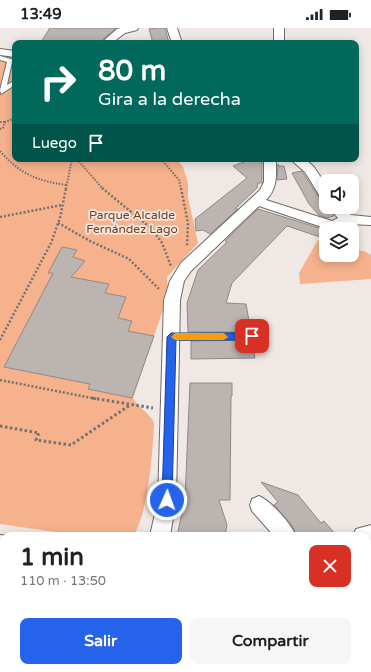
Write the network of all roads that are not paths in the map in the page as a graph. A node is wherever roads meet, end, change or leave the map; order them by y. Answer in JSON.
{"nodes":[{"id":1,"x":172,"y":28,"type":"edge"},
{"id":2,"x":279,"y":28,"type":"edge"},
{"id":3,"x":126,"y":29,"type":"edge"},
{"id":4,"x":110,"y":40,"type":"edge"},
{"id":5,"x":176,"y":40,"type":"edge"},
{"id":6,"x":279,"y":40,"type":"edge"},
{"id":7,"x":0,"y":57,"type":"edge"},
{"id":8,"x":12,"y":58,"type":"edge"},
{"id":9,"x":12,"y":60,"type":"edge"},
{"id":10,"x":7,"y":71,"type":"junction"},
{"id":11,"x":12,"y":71,"type":"edge"},
{"id":12,"x":2,"y":80,"type":"edge"},
{"id":13,"x":12,"y":84,"type":"edge"},
{"id":14,"x":1,"y":92,"type":"edge"},
{"id":15,"x":270,"y":162,"type":"edge"},
{"id":16,"x":304,"y":162,"type":"edge"},
{"id":17,"x":319,"y":183,"type":"edge"},
{"id":18,"x":256,"y":201,"type":"junction"},
{"id":19,"x":342,"y":214,"type":"edge"},
{"id":20,"x":347,"y":219,"type":"junction"},
{"id":21,"x":371,"y":221,"type":"edge"},
{"id":22,"x":252,"y":336,"type":"dead end"},
{"id":23,"x":171,"y":337,"type":"junction"},
{"id":24,"x":260,"y":505,"type":"dead end"},
{"id":25,"x":161,"y":532,"type":"edge"},
{"id":26,"x":283,"y":532,"type":"edge"}],
"edges":[{"from":1,"to":5,"type":"street"},
{"from":2,"to":6,"type":"street"},
{"from":3,"to":4,"type":"street"},
{"from":7,"to":8,"type":"street"},
{"from":9,"to":10,"type":"lane"},
{"from":10,"to":11,"type":"lane"},
{"from":10,"to":12,"type":"lane"},
{"from":12,"to":14,"type":"lane"},
{"from":13,"to":14,"type":"lane"},
{"from":15,"to":18,"type":"street"},
{"from":16,"to":17,"type":"street"},
{"from":18,"to":20,"type":"street"},
{"from":18,"to":23,"type":"street"},
{"from":19,"to":20,"type":"street"},
{"from":20,"to":21,"type":"street"},
{"from":22,"to":23,"type":"lane"},
{"from":23,"to":25,"type":"street"},
{"from":24,"to":26,"type":"street"}]}
